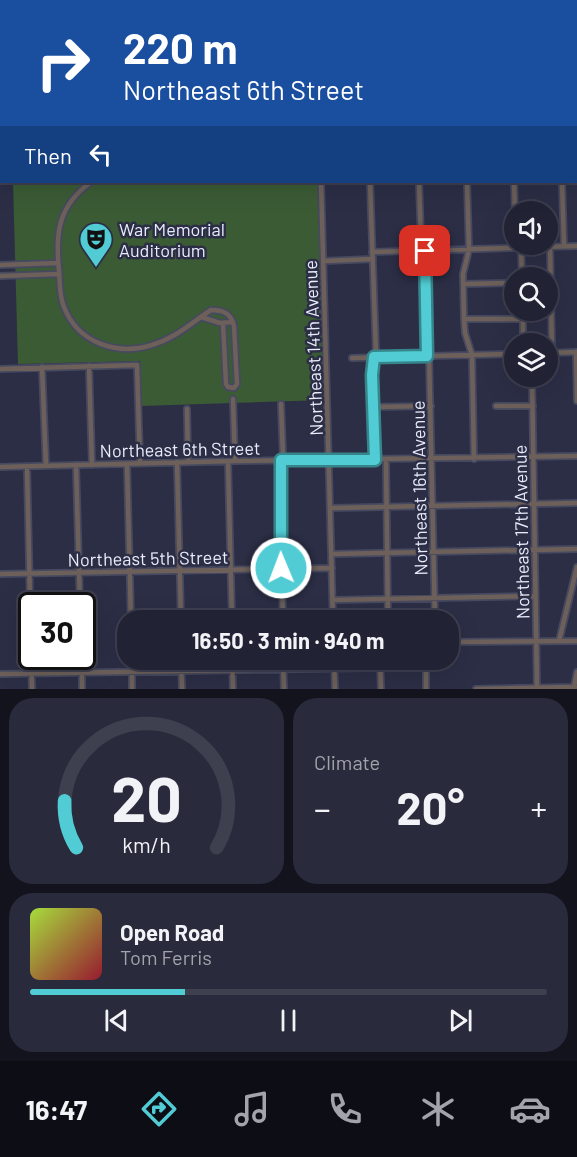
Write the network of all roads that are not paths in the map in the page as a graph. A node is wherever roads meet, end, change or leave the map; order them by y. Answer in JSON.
{"nodes":[{"id":1,"x":90,"y":183,"type":"edge"},
{"id":2,"x":321,"y":183,"type":"edge"},
{"id":3,"x":370,"y":183,"type":"edge"},
{"id":4,"x":419,"y":183,"type":"edge"},
{"id":5,"x":467,"y":183,"type":"edge"},
{"id":6,"x":514,"y":183,"type":"edge"},
{"id":7,"x":562,"y":183,"type":"edge"},
{"id":8,"x":515,"y":201,"type":"edge"},
{"id":9,"x":558,"y":246,"type":"edge"},
{"id":10,"x":564,"y":246,"type":"junction"},
{"id":11,"x":577,"y":246,"type":"edge"},
{"id":12,"x":504,"y":248,"type":"edge"},
{"id":13,"x":469,"y":250,"type":"junction"},
{"id":14,"x":425,"y":251,"type":"junction"},
{"id":15,"x":372,"y":252,"type":"junction"},
{"id":16,"x":550,"y":255,"type":"edge"},
{"id":17,"x":373,"y":259,"type":"junction"},
{"id":18,"x":324,"y":261,"type":"junction"},
{"id":19,"x":58,"y":263,"type":"junction"},
{"id":20,"x":0,"y":265,"type":"edge"},
{"id":21,"x":59,"y":274,"type":"junction"},
{"id":22,"x":0,"y":276,"type":"edge"},
{"id":23,"x":504,"y":283,"type":"edge"},
{"id":24,"x":464,"y":284,"type":"junction"},
{"id":25,"x":209,"y":311,"type":"junction"},
{"id":26,"x":201,"y":317,"type":"junction"},
{"id":27,"x":464,"y":319,"type":"junction"},
{"id":28,"x":504,"y":319,"type":"edge"},
{"id":29,"x":208,"y":320,"type":"junction"},
{"id":30,"x":233,"y":322,"type":"junction"},
{"id":31,"x":223,"y":323,"type":"junction"},
{"id":32,"x":550,"y":333,"type":"edge"},
{"id":33,"x":576,"y":352,"type":"edge"},
{"id":34,"x":558,"y":353,"type":"edge"},
{"id":35,"x":504,"y":354,"type":"edge"},
{"id":36,"x":472,"y":355,"type":"junction"},
{"id":37,"x":428,"y":356,"type":"junction"},
{"id":38,"x":374,"y":357,"type":"junction"},
{"id":39,"x":352,"y":358,"type":"dead end"},
{"id":40,"x":89,"y":366,"type":"junction"},
{"id":41,"x":42,"y":367,"type":"junction"},
{"id":42,"x":0,"y":369,"type":"edge"},
{"id":43,"x":532,"y":387,"type":"edge"},
{"id":44,"x":233,"y":399,"type":"dead end"},
{"id":45,"x":577,"y":401,"type":"edge"},
{"id":46,"x":281,"y":404,"type":"dead end"},
{"id":47,"x":431,"y":406,"type":"junction"},
{"id":48,"x":496,"y":406,"type":"dead end"},
{"id":49,"x":533,"y":406,"type":"junction"},
{"id":50,"x":372,"y":407,"type":"junction"},
{"id":51,"x":187,"y":409,"type":"dead end"},
{"id":52,"x":577,"y":456,"type":"edge"},
{"id":53,"x":534,"y":457,"type":"junction"},
{"id":54,"x":432,"y":459,"type":"junction"},
{"id":55,"x":474,"y":459,"type":"junction"},
{"id":56,"x":281,"y":460,"type":"junction"},
{"id":57,"x":330,"y":460,"type":"junction"},
{"id":58,"x":375,"y":460,"type":"junction"},
{"id":59,"x":386,"y":460,"type":"junction"},
{"id":60,"x":228,"y":461,"type":"junction"},
{"id":61,"x":235,"y":461,"type":"junction"},
{"id":62,"x":177,"y":462,"type":"junction"},
{"id":63,"x":188,"y":462,"type":"junction"},
{"id":64,"x":140,"y":463,"type":"junction"},
{"id":65,"x":127,"y":464,"type":"junction"},
{"id":66,"x":76,"y":465,"type":"junction"},
{"id":67,"x":92,"y":465,"type":"junction"},
{"id":68,"x":27,"y":466,"type":"junction"},
{"id":69,"x":46,"y":466,"type":"junction"},
{"id":70,"x":0,"y":467,"type":"edge"},
{"id":71,"x":577,"y":503,"type":"edge"},
{"id":72,"x":534,"y":504,"type":"junction"},
{"id":73,"x":433,"y":506,"type":"junction"},
{"id":74,"x":387,"y":507,"type":"junction"},
{"id":75,"x":332,"y":508,"type":"junction"},
{"id":76,"x":577,"y":549,"type":"edge"},
{"id":77,"x":535,"y":550,"type":"junction"},
{"id":78,"x":434,"y":552,"type":"junction"},
{"id":79,"x":387,"y":553,"type":"junction"},
{"id":80,"x":332,"y":554,"type":"junction"},
{"id":81,"x":577,"y":567,"type":"edge"},
{"id":82,"x":281,"y":568,"type":"junction"},
{"id":83,"x":332,"y":568,"type":"junction"},
{"id":84,"x":180,"y":570,"type":"junction"},
{"id":85,"x":231,"y":570,"type":"junction"},
{"id":86,"x":130,"y":572,"type":"junction"},
{"id":87,"x":79,"y":573,"type":"junction"},
{"id":88,"x":0,"y":574,"type":"edge"},
{"id":89,"x":29,"y":574,"type":"junction"},
{"id":90,"x":80,"y":592,"type":"edge"},
{"id":91,"x":536,"y":596,"type":"junction"},
{"id":92,"x":434,"y":597,"type":"junction"},
{"id":93,"x":388,"y":599,"type":"junction"},
{"id":94,"x":333,"y":600,"type":"junction"},
{"id":95,"x":131,"y":610,"type":"edge"},
{"id":96,"x":181,"y":610,"type":"edge"},
{"id":97,"x":232,"y":610,"type":"edge"},
{"id":98,"x":283,"y":610,"type":"edge"},
{"id":99,"x":333,"y":610,"type":"edge"},
{"id":100,"x":388,"y":610,"type":"edge"},
{"id":101,"x":435,"y":610,"type":"edge"},
{"id":102,"x":560,"y":641,"type":"junction"},
{"id":103,"x":577,"y":641,"type":"edge"},
{"id":104,"x":459,"y":642,"type":"edge"},
{"id":105,"x":537,"y":642,"type":"junction"},
{"id":106,"x":182,"y":670,"type":"joint"},
{"id":107,"x":232,"y":670,"type":"edge"},
{"id":108,"x":284,"y":670,"type":"edge"},
{"id":109,"x":334,"y":670,"type":"edge"},
{"id":110,"x":380,"y":670,"type":"edge"},
{"id":111,"x":426,"y":670,"type":"edge"},
{"id":112,"x":132,"y":671,"type":"junction"},
{"id":113,"x":82,"y":672,"type":"junction"},
{"id":114,"x":577,"y":672,"type":"edge"},
{"id":115,"x":0,"y":674,"type":"edge"},
{"id":116,"x":32,"y":674,"type":"junction"},
{"id":117,"x":529,"y":688,"type":"edge"},
{"id":118,"x":537,"y":688,"type":"edge"},
{"id":119,"x":574,"y":688,"type":"edge"},
{"id":120,"x":32,"y":689,"type":"edge"},
{"id":121,"x":82,"y":689,"type":"edge"},
{"id":122,"x":132,"y":689,"type":"edge"},
{"id":123,"x":182,"y":689,"type":"edge"},
{"id":124,"x":233,"y":689,"type":"edge"},
{"id":125,"x":284,"y":689,"type":"edge"},
{"id":126,"x":335,"y":689,"type":"edge"},
{"id":127,"x":381,"y":689,"type":"edge"},
{"id":128,"x":426,"y":689,"type":"edge"},
{"id":129,"x":476,"y":689,"type":"edge"},
{"id":130,"x":512,"y":689,"type":"edge"}],
"edges":[{"from":1,"to":19,"type":"street"},
{"from":2,"to":18,"type":"street","name":"Northeast 14th Avenue"},
{"from":3,"to":15,"type":"street"},
{"from":4,"to":14,"type":"street","name":"Northeast 16th Avenue"},
{"from":5,"to":13,"type":"street"},
{"from":6,"to":8,"type":"street"},
{"from":7,"to":10,"type":"street"},
{"from":9,"to":10,"type":"street"},
{"from":10,"to":11,"type":"street"},
{"from":12,"to":13,"type":"street"},
{"from":13,"to":14,"type":"street"},
{"from":13,"to":24,"type":"street"},
{"from":14,"to":15,"type":"street"},
{"from":14,"to":37,"type":"street","name":"Northeast 16th Avenue"},
{"from":15,"to":17,"type":"street"},
{"from":16,"to":32,"type":"street"},
{"from":17,"to":18,"type":"street"},
{"from":17,"to":38,"type":"street"},
{"from":18,"to":57,"type":"street","name":"Northeast 14th Avenue"},
{"from":19,"to":20,"type":"street"},
{"from":19,"to":21,"type":"street"},
{"from":21,"to":22,"type":"street"},
{"from":21,"to":26,"type":"street"},
{"from":23,"to":24,"type":"street"},
{"from":24,"to":27,"type":"street"},
{"from":25,"to":26,"type":"street"},
{"from":25,"to":29,"type":"street"},
{"from":25,"to":30,"type":"street"},
{"from":26,"to":29,"type":"street"},
{"from":27,"to":28,"type":"street"},
{"from":27,"to":36,"type":"street"},
{"from":29,"to":31,"type":"street"},
{"from":30,"to":31,"type":"street"},
{"from":30,"to":31,"type":"street"},
{"from":33,"to":34,"type":"street"},
{"from":33,"to":45,"type":"street"},
{"from":35,"to":36,"type":"street"},
{"from":36,"to":37,"type":"street"},
{"from":36,"to":55,"type":"street"},
{"from":37,"to":38,"type":"street"},
{"from":37,"to":47,"type":"street","name":"Northeast 16th Avenue"},
{"from":38,"to":39,"type":"street"},
{"from":38,"to":50,"type":"street"},
{"from":40,"to":41,"type":"street"},
{"from":40,"to":64,"type":"street"},
{"from":40,"to":67,"type":"street"},
{"from":41,"to":42,"type":"street"},
{"from":41,"to":69,"type":"street"},
{"from":43,"to":49,"type":"street","name":"Northeast 17th Avenue"},
{"from":44,"to":61,"type":"street"},
{"from":46,"to":56,"type":"street"},
{"from":47,"to":50,"type":"street"},
{"from":47,"to":54,"type":"street","name":"Northeast 16th Avenue"},
{"from":48,"to":49,"type":"street"},
{"from":49,"to":53,"type":"street","name":"Northeast 17th Avenue"},
{"from":50,"to":58,"type":"street"},
{"from":51,"to":63,"type":"street"},
{"from":52,"to":53,"type":"street","name":"Northeast 6th Street"},
{"from":53,"to":55,"type":"street","name":"Northeast 6th Street"},
{"from":53,"to":72,"type":"street","name":"Northeast 17th Avenue"},
{"from":54,"to":55,"type":"street","name":"Northeast 6th Street"},
{"from":54,"to":59,"type":"street","name":"Northeast 6th Street"},
{"from":54,"to":73,"type":"street","name":"Northeast 16th Avenue"},
{"from":56,"to":57,"type":"street","name":"Northeast 6th Street"},
{"from":56,"to":61,"type":"street","name":"Northeast 6th Street"},
{"from":56,"to":82,"type":"street"},
{"from":57,"to":58,"type":"street","name":"Northeast 6th Street"},
{"from":57,"to":75,"type":"street","name":"Northeast 14th Avenue"},
{"from":58,"to":59,"type":"street","name":"Northeast 6th Street"},
{"from":59,"to":74,"type":"street"},
{"from":60,"to":61,"type":"street","name":"Northeast 6th Street"},
{"from":60,"to":63,"type":"street","name":"Northeast 6th Street"},
{"from":60,"to":85,"type":"street"},
{"from":62,"to":63,"type":"street","name":"Northeast 6th Street"},
{"from":62,"to":64,"type":"street","name":"Northeast 6th Street"},
{"from":62,"to":84,"type":"street"},
{"from":64,"to":65,"type":"street","name":"Northeast 6th Street"},
{"from":65,"to":67,"type":"street","name":"Northeast 6th Street"},
{"from":65,"to":86,"type":"street"},
{"from":66,"to":67,"type":"street","name":"Northeast 6th Street"},
{"from":66,"to":69,"type":"street","name":"Northeast 6th Street"},
{"from":66,"to":87,"type":"street"},
{"from":68,"to":69,"type":"street","name":"Northeast 6th Street"},
{"from":68,"to":70,"type":"street","name":"Northeast 6th Street"},
{"from":68,"to":89,"type":"street"},
{"from":71,"to":72,"type":"street"},
{"from":72,"to":73,"type":"street"},
{"from":72,"to":77,"type":"street","name":"Northeast 17th Avenue"},
{"from":73,"to":74,"type":"street"},
{"from":73,"to":78,"type":"street","name":"Northeast 16th Avenue"},
{"from":74,"to":75,"type":"street"},
{"from":74,"to":79,"type":"street"},
{"from":75,"to":80,"type":"street","name":"Northeast 14th Avenue"},
{"from":76,"to":77,"type":"street"},
{"from":77,"to":78,"type":"street"},
{"from":77,"to":91,"type":"street","name":"Northeast 17th Avenue"},
{"from":78,"to":79,"type":"street"},
{"from":78,"to":92,"type":"street","name":"Northeast 16th Avenue"},
{"from":79,"to":80,"type":"street"},
{"from":79,"to":93,"type":"street"},
{"from":80,"to":83,"type":"street","name":"Northeast 14th Avenue"},
{"from":81,"to":102,"type":"street"},
{"from":82,"to":83,"type":"street","name":"Northeast 5th Street"},
{"from":82,"to":85,"type":"street","name":"Northeast 5th Street"},
{"from":82,"to":98,"type":"street"},
{"from":83,"to":94,"type":"street","name":"Northeast 14th Avenue"},
{"from":84,"to":85,"type":"street","name":"Northeast 5th Street"},
{"from":84,"to":86,"type":"street","name":"Northeast 5th Street"},
{"from":84,"to":96,"type":"street"},
{"from":85,"to":97,"type":"street"},
{"from":86,"to":87,"type":"street","name":"Northeast 5th Street"},
{"from":86,"to":95,"type":"street"},
{"from":87,"to":89,"type":"street","name":"Northeast 5th Street"},
{"from":87,"to":90,"type":"street"},
{"from":88,"to":89,"type":"street","name":"Northeast 5th Street"},
{"from":89,"to":116,"type":"street"},
{"from":91,"to":92,"type":"street"},
{"from":91,"to":105,"type":"street","name":"Northeast 17th Avenue"},
{"from":92,"to":93,"type":"street"},
{"from":92,"to":101,"type":"street","name":"Northeast 16th Avenue"},
{"from":93,"to":94,"type":"street"},
{"from":93,"to":100,"type":"street"},
{"from":94,"to":99,"type":"street","name":"Northeast 14th Avenue"},
{"from":102,"to":103,"type":"street"},
{"from":102,"to":105,"type":"street"},
{"from":104,"to":105,"type":"street"},
{"from":105,"to":118,"type":"street","name":"Northeast 17th Avenue"},
{"from":106,"to":112,"type":"street"},
{"from":106,"to":123,"type":"street"},
{"from":107,"to":124,"type":"street"},
{"from":108,"to":125,"type":"street"},
{"from":109,"to":126,"type":"street"},
{"from":110,"to":127,"type":"street"},
{"from":111,"to":128,"type":"street"},
{"from":112,"to":113,"type":"street"},
{"from":112,"to":122,"type":"street"},
{"from":113,"to":116,"type":"street"},
{"from":113,"to":121,"type":"street"},
{"from":114,"to":119,"type":"street"},
{"from":115,"to":116,"type":"street"},
{"from":116,"to":120,"type":"street"},
{"from":117,"to":118,"type":"street"},
{"from":117,"to":130,"type":"street"},
{"from":118,"to":119,"type":"street"},
{"from":129,"to":130,"type":"street"}]}
